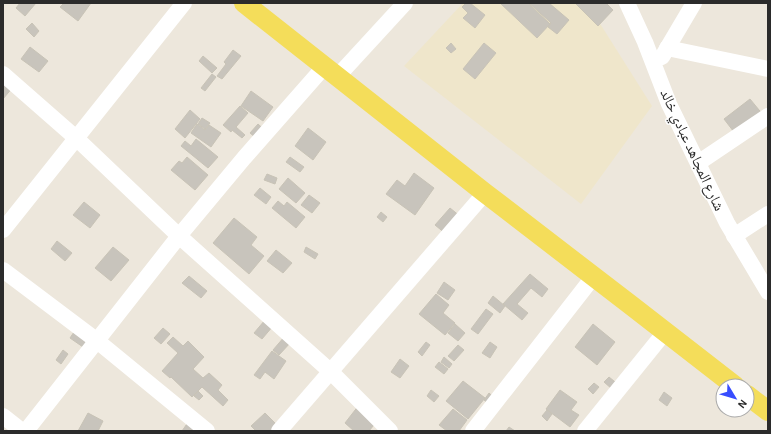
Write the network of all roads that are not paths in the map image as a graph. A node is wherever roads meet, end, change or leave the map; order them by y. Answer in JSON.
{"nodes":[{"id":1,"x":184,"y":3,"type":"edge"},
{"id":2,"x":244,"y":3,"type":"edge"},
{"id":3,"x":405,"y":3,"type":"edge"},
{"id":4,"x":627,"y":3,"type":"edge"},
{"id":5,"x":694,"y":3,"type":"edge"},
{"id":6,"x":667,"y":48,"type":"junction"},
{"id":7,"x":655,"y":68,"type":"junction"},
{"id":8,"x":768,"y":69,"type":"edge"},
{"id":9,"x":331,"y":72,"type":"junction"},
{"id":10,"x":3,"y":74,"type":"edge"},
{"id":11,"x":768,"y":116,"type":"edge"},
{"id":12,"x":76,"y":138,"type":"junction"},
{"id":13,"x":698,"y":163,"type":"junction"},
{"id":14,"x":485,"y":193,"type":"junction"},
{"id":15,"x":768,"y":214,"type":"edge"},
{"id":16,"x":3,"y":230,"type":"edge"},
{"id":17,"x":179,"y":236,"type":"junction"},
{"id":18,"x":734,"y":236,"type":"junction"},
{"id":19,"x":3,"y":270,"type":"edge"},
{"id":20,"x":594,"y":276,"type":"junction"},
{"id":21,"x":768,"y":292,"type":"edge"},
{"id":22,"x":665,"y":332,"type":"junction"},
{"id":23,"x":96,"y":340,"type":"junction"},
{"id":24,"x":330,"y":371,"type":"junction"},
{"id":25,"x":725,"y":378,"type":"edge"},
{"id":26,"x":755,"y":401,"type":"edge"},
{"id":27,"x":768,"y":411,"type":"edge"},
{"id":28,"x":3,"y":416,"type":"edge"},
{"id":29,"x":283,"y":430,"type":"edge"},
{"id":30,"x":22,"y":431,"type":"edge"},
{"id":31,"x":26,"y":431,"type":"edge"},
{"id":32,"x":207,"y":431,"type":"edge"},
{"id":33,"x":390,"y":431,"type":"edge"},
{"id":34,"x":473,"y":431,"type":"edge"},
{"id":35,"x":585,"y":431,"type":"edge"}],
"edges":[{"from":1,"to":12,"type":"street"},
{"from":2,"to":9,"type":"main road"},
{"from":3,"to":9,"type":"street"},
{"from":4,"to":7,"type":"street","name":"شارع المجاهد عبادي خالد"},
{"from":5,"to":6,"type":"street"},
{"from":6,"to":7,"type":"street"},
{"from":6,"to":8,"type":"street"},
{"from":7,"to":13,"type":"street","name":"شارع المجاهد عبادي خالد"},
{"from":9,"to":14,"type":"main road"},
{"from":9,"to":17,"type":"street"},
{"from":10,"to":12,"type":"street"},
{"from":11,"to":13,"type":"street"},
{"from":12,"to":16,"type":"street"},
{"from":12,"to":17,"type":"street"},
{"from":13,"to":18,"type":"street","name":"شارع المجاهد عبادي خالد"},
{"from":14,"to":20,"type":"main road"},
{"from":14,"to":24,"type":"street"},
{"from":15,"to":18,"type":"street"},
{"from":17,"to":23,"type":"street"},
{"from":17,"to":24,"type":"street"},
{"from":18,"to":21,"type":"street","name":"شارع المجاهد عبادي خالد"},
{"from":19,"to":23,"type":"street"},
{"from":20,"to":22,"type":"main road"},
{"from":20,"to":34,"type":"street"},
{"from":22,"to":25,"type":"main road"},
{"from":22,"to":35,"type":"street"},
{"from":23,"to":31,"type":"street"},
{"from":23,"to":32,"type":"street"},
{"from":24,"to":29,"type":"street"},
{"from":24,"to":33,"type":"street"},
{"from":26,"to":27,"type":"main road"},
{"from":28,"to":30,"type":"street"}]}
